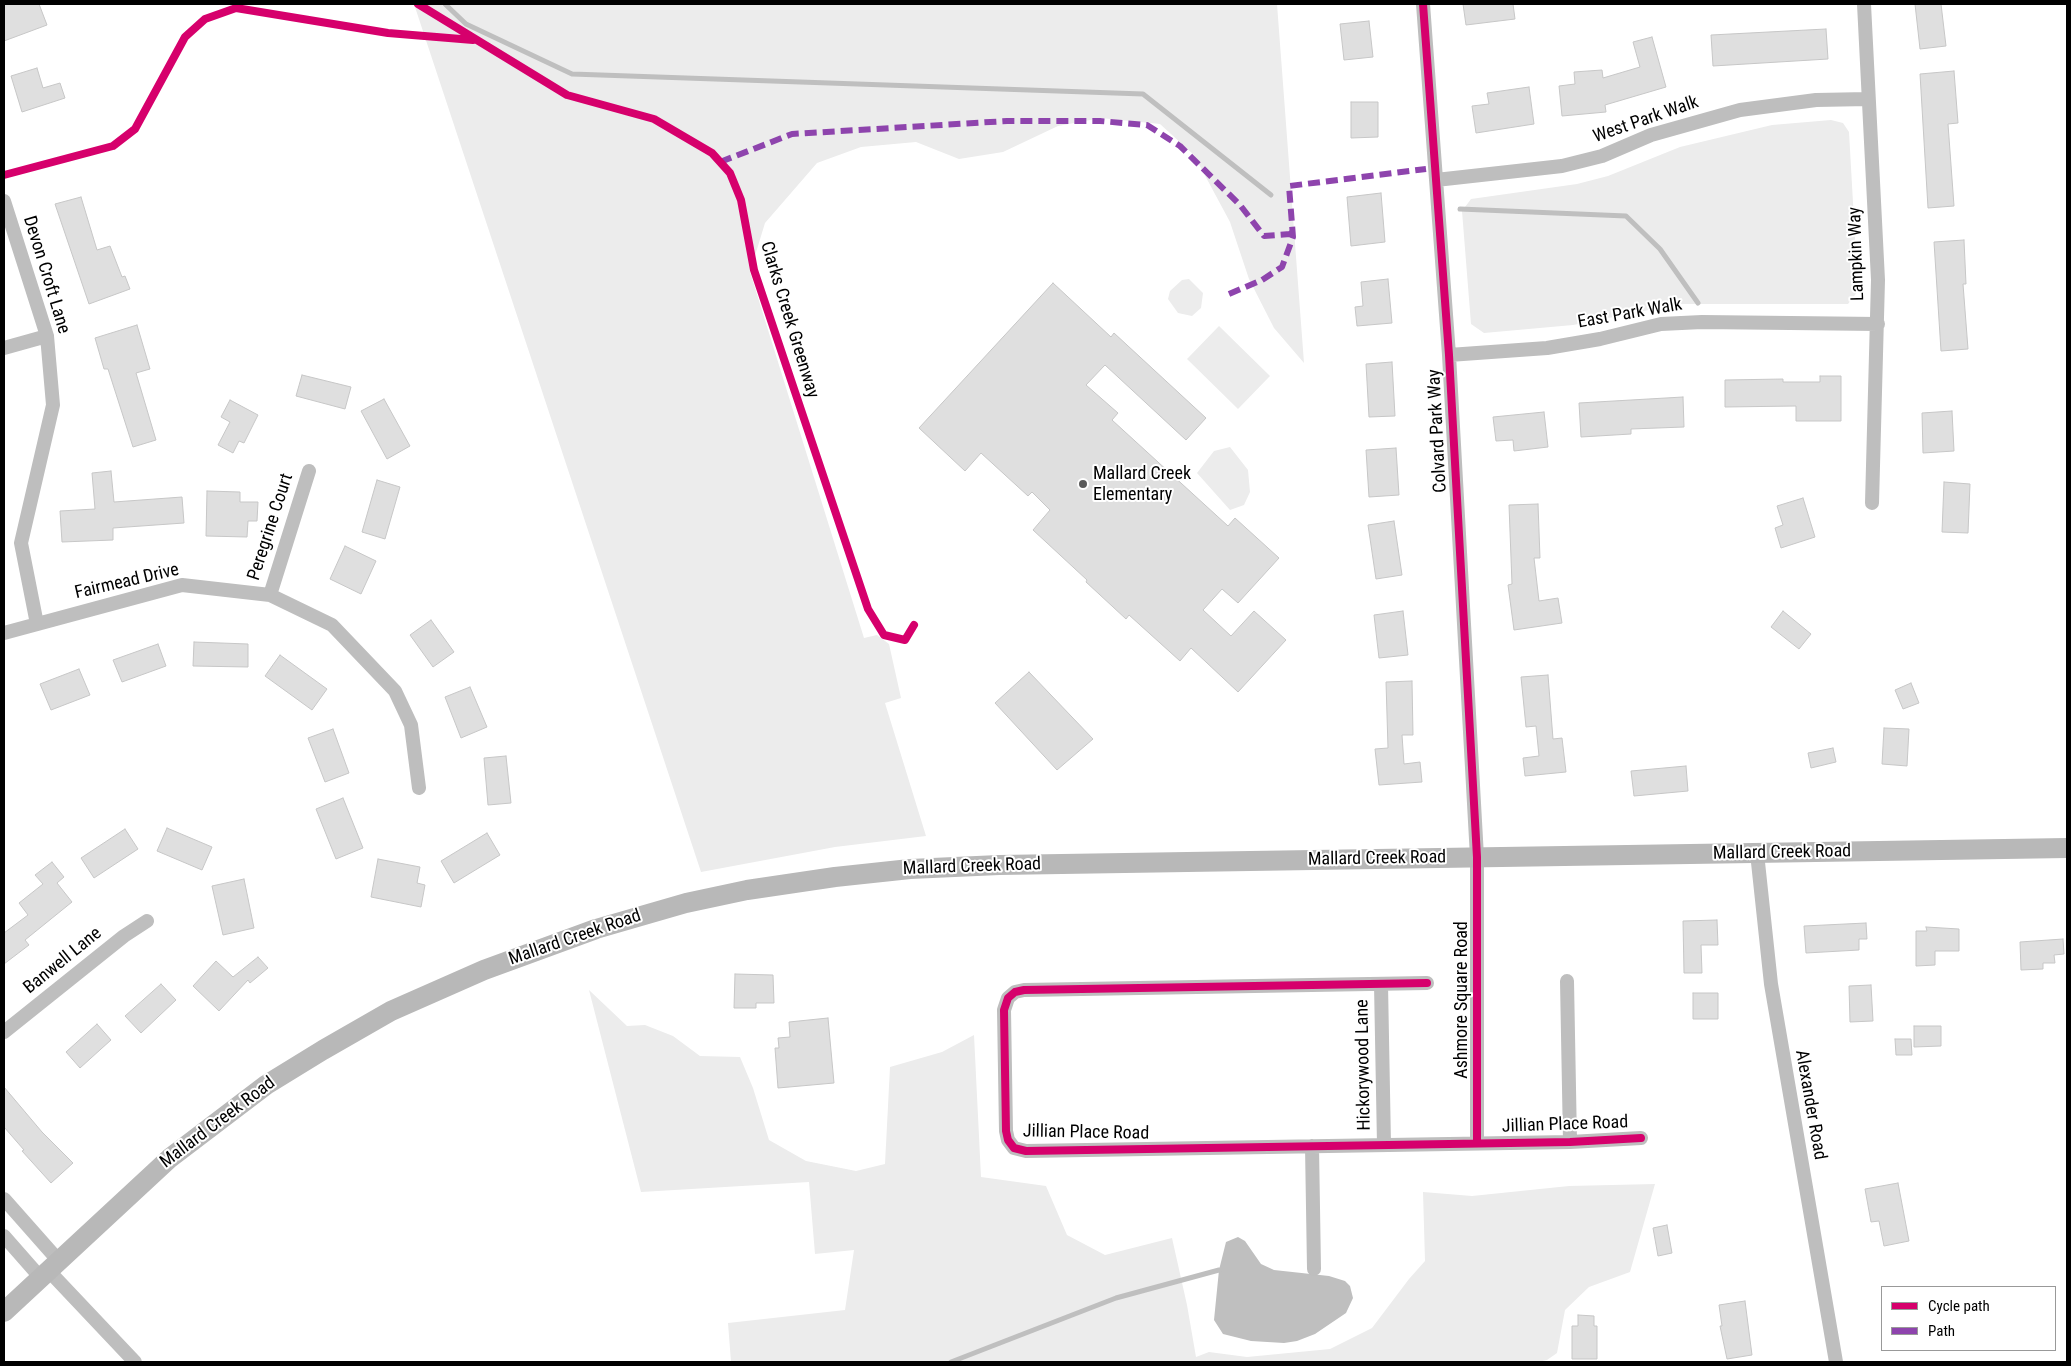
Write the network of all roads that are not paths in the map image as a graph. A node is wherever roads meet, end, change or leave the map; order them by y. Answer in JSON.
{"nodes":[{"id":1,"x":1424,"y":4,"type":"edge"},
{"id":2,"x":1864,"y":4,"type":"edge"},
{"id":3,"x":1868,"y":99,"type":"junction"},
{"id":4,"x":1436,"y":180,"type":"junction"},
{"id":5,"x":4,"y":201,"type":"edge"},
{"id":6,"x":1878,"y":324,"type":"junction"},
{"id":7,"x":47,"y":336,"type":"junction"},
{"id":8,"x":4,"y":348,"type":"edge"},
{"id":9,"x":1449,"y":355,"type":"junction"},
{"id":10,"x":309,"y":471,"type":"dead end"},
{"id":11,"x":1872,"y":502,"type":"dead end"},
{"id":12,"x":270,"y":595,"type":"junction"},
{"id":13,"x":37,"y":624,"type":"junction"},
{"id":14,"x":4,"y":633,"type":"edge"},
{"id":15,"x":419,"y":788,"type":"dead end"},
{"id":16,"x":2067,"y":848,"type":"edge"},
{"id":17,"x":1757,"y":853,"type":"junction"},
{"id":18,"x":1477,"y":857,"type":"junction"},
{"id":19,"x":147,"y":921,"type":"dead end"},
{"id":20,"x":1567,"y":981,"type":"dead end"},
{"id":21,"x":1426,"y":983,"type":"dead end"},
{"id":22,"x":1381,"y":984,"type":"junction"},
{"id":23,"x":4,"y":1032,"type":"edge"},
{"id":24,"x":1641,"y":1138,"type":"dead end"},
{"id":25,"x":1570,"y":1142,"type":"junction"},
{"id":26,"x":1477,"y":1143,"type":"junction"},
{"id":27,"x":1384,"y":1145,"type":"junction"},
{"id":28,"x":1312,"y":1146,"type":"junction"},
{"id":29,"x":4,"y":1199,"type":"edge"},
{"id":30,"x":4,"y":1236,"type":"edge"},
{"id":31,"x":49,"y":1269,"type":"junction"},
{"id":32,"x":1314,"y":1269,"type":"dead end"},
{"id":33,"x":4,"y":1312,"type":"edge"},
{"id":34,"x":135,"y":1362,"type":"edge"},
{"id":35,"x":1836,"y":1362,"type":"edge"}],
"edges":[{"from":1,"to":4,"type":"street","name":"Colvard Park Way"},
{"from":2,"to":3,"type":"street","name":"Lampkin Way"},
{"from":3,"to":4,"type":"street","name":"West Park Walk"},
{"from":3,"to":6,"type":"street","name":"Lampkin Way"},
{"from":4,"to":9,"type":"street","name":"Colvard Park Way"},
{"from":5,"to":7,"type":"street","name":"Devon Croft Lane"},
{"from":6,"to":9,"type":"street","name":"East Park Walk"},
{"from":6,"to":11,"type":"street","name":"Lampkin Way"},
{"from":7,"to":8,"type":"street"},
{"from":7,"to":13,"type":"street","name":"Devon Croft Lane"},
{"from":9,"to":18,"type":"street","name":"Colvard Park Way"},
{"from":10,"to":12,"type":"street","name":"Peregrine Court"},
{"from":12,"to":13,"type":"street","name":"Fairmead Drive"},
{"from":12,"to":15,"type":"street","name":"Fairmead Drive"},
{"from":13,"to":14,"type":"street","name":"Fairmead Drive"},
{"from":16,"to":17,"type":"main road","name":"Mallard Creek Road"},
{"from":17,"to":18,"type":"main road","name":"Mallard Creek Road"},
{"from":17,"to":35,"type":"street","name":"Alexander Road"},
{"from":18,"to":26,"type":"street","name":"Ashmore Square Road"},
{"from":18,"to":31,"type":"main road","name":"Mallard Creek Road"},
{"from":19,"to":23,"type":"street","name":"Banwell Lane"},
{"from":20,"to":25,"type":"street"},
{"from":21,"to":22,"type":"street","name":"Jillian Place Road"},
{"from":22,"to":27,"type":"street","name":"Hickorywood Lane"},
{"from":22,"to":28,"type":"street","name":"Jillian Place Road"},
{"from":24,"to":25,"type":"street","name":"Jillian Place Road"},
{"from":25,"to":26,"type":"street","name":"Jillian Place Road"},
{"from":26,"to":27,"type":"street","name":"Jillian Place Road"},
{"from":27,"to":28,"type":"street","name":"Jillian Place Road"},
{"from":28,"to":32,"type":"street"},
{"from":29,"to":31,"type":"street"},
{"from":30,"to":31,"type":"street"},
{"from":31,"to":33,"type":"main road","name":"Mallard Creek Road"},
{"from":31,"to":34,"type":"street"}]}
